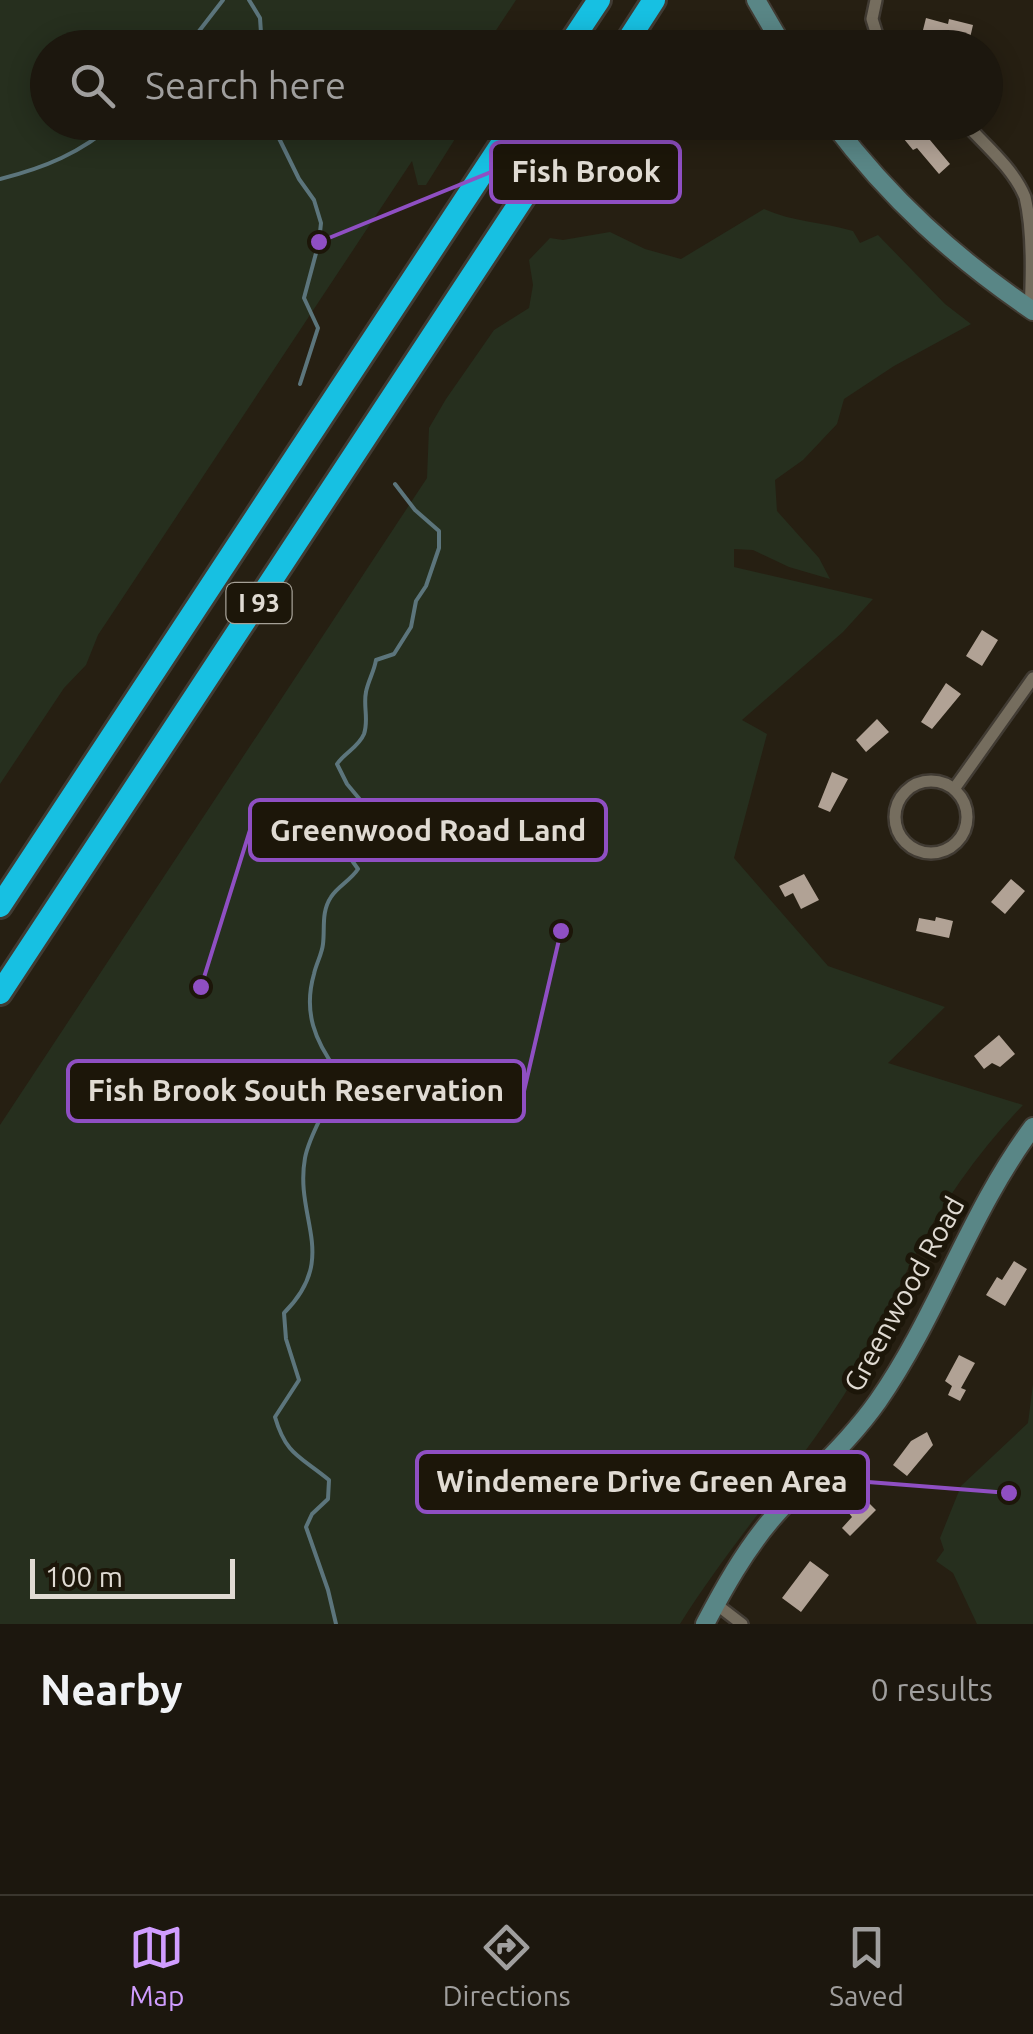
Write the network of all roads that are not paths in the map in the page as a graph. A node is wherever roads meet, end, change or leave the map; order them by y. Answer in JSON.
{"nodes":[{"id":1,"x":599,"y":0,"type":"edge"},
{"id":2,"x":654,"y":0,"type":"edge"},
{"id":3,"x":756,"y":0,"type":"edge"},
{"id":4,"x":876,"y":0,"type":"edge"},
{"id":5,"x":579,"y":30,"type":"edge"},
{"id":6,"x":634,"y":30,"type":"edge"},
{"id":7,"x":774,"y":30,"type":"edge"},
{"id":8,"x":876,"y":30,"type":"edge"},
{"id":9,"x":504,"y":140,"type":"edge"},
{"id":10,"x":561,"y":140,"type":"edge"},
{"id":11,"x":846,"y":140,"type":"edge"},
{"id":12,"x":981,"y":140,"type":"edge"},
{"id":13,"x":1032,"y":310,"type":"edge"},
{"id":14,"x":1033,"y":678,"type":"edge"},
{"id":15,"x":954,"y":789,"type":"junction"},
{"id":16,"x":0,"y":906,"type":"edge"},
{"id":17,"x":0,"y":993,"type":"edge"},
{"id":18,"x":1033,"y":1127,"type":"edge"},
{"id":19,"x":716,"y":1604,"type":"junction"},
{"id":20,"x":705,"y":1624,"type":"edge"},
{"id":21,"x":742,"y":1624,"type":"edge"}],
"edges":[{"from":1,"to":5,"type":"highway"},
{"from":2,"to":6,"type":"highway"},
{"from":3,"to":7,"type":"street"},
{"from":4,"to":8,"type":"street"},
{"from":9,"to":16,"type":"highway","number":"I 93"},
{"from":10,"to":17,"type":"highway","number":"I 93"},
{"from":11,"to":13,"type":"street"},
{"from":12,"to":13,"type":"street"},
{"from":14,"to":15,"type":"street"},
{"from":15,"to":15,"type":"street"},
{"from":18,"to":19,"type":"street","name":"Greenwood Road"},
{"from":19,"to":20,"type":"street","name":"Greenwood Road"},
{"from":19,"to":21,"type":"street"}]}
